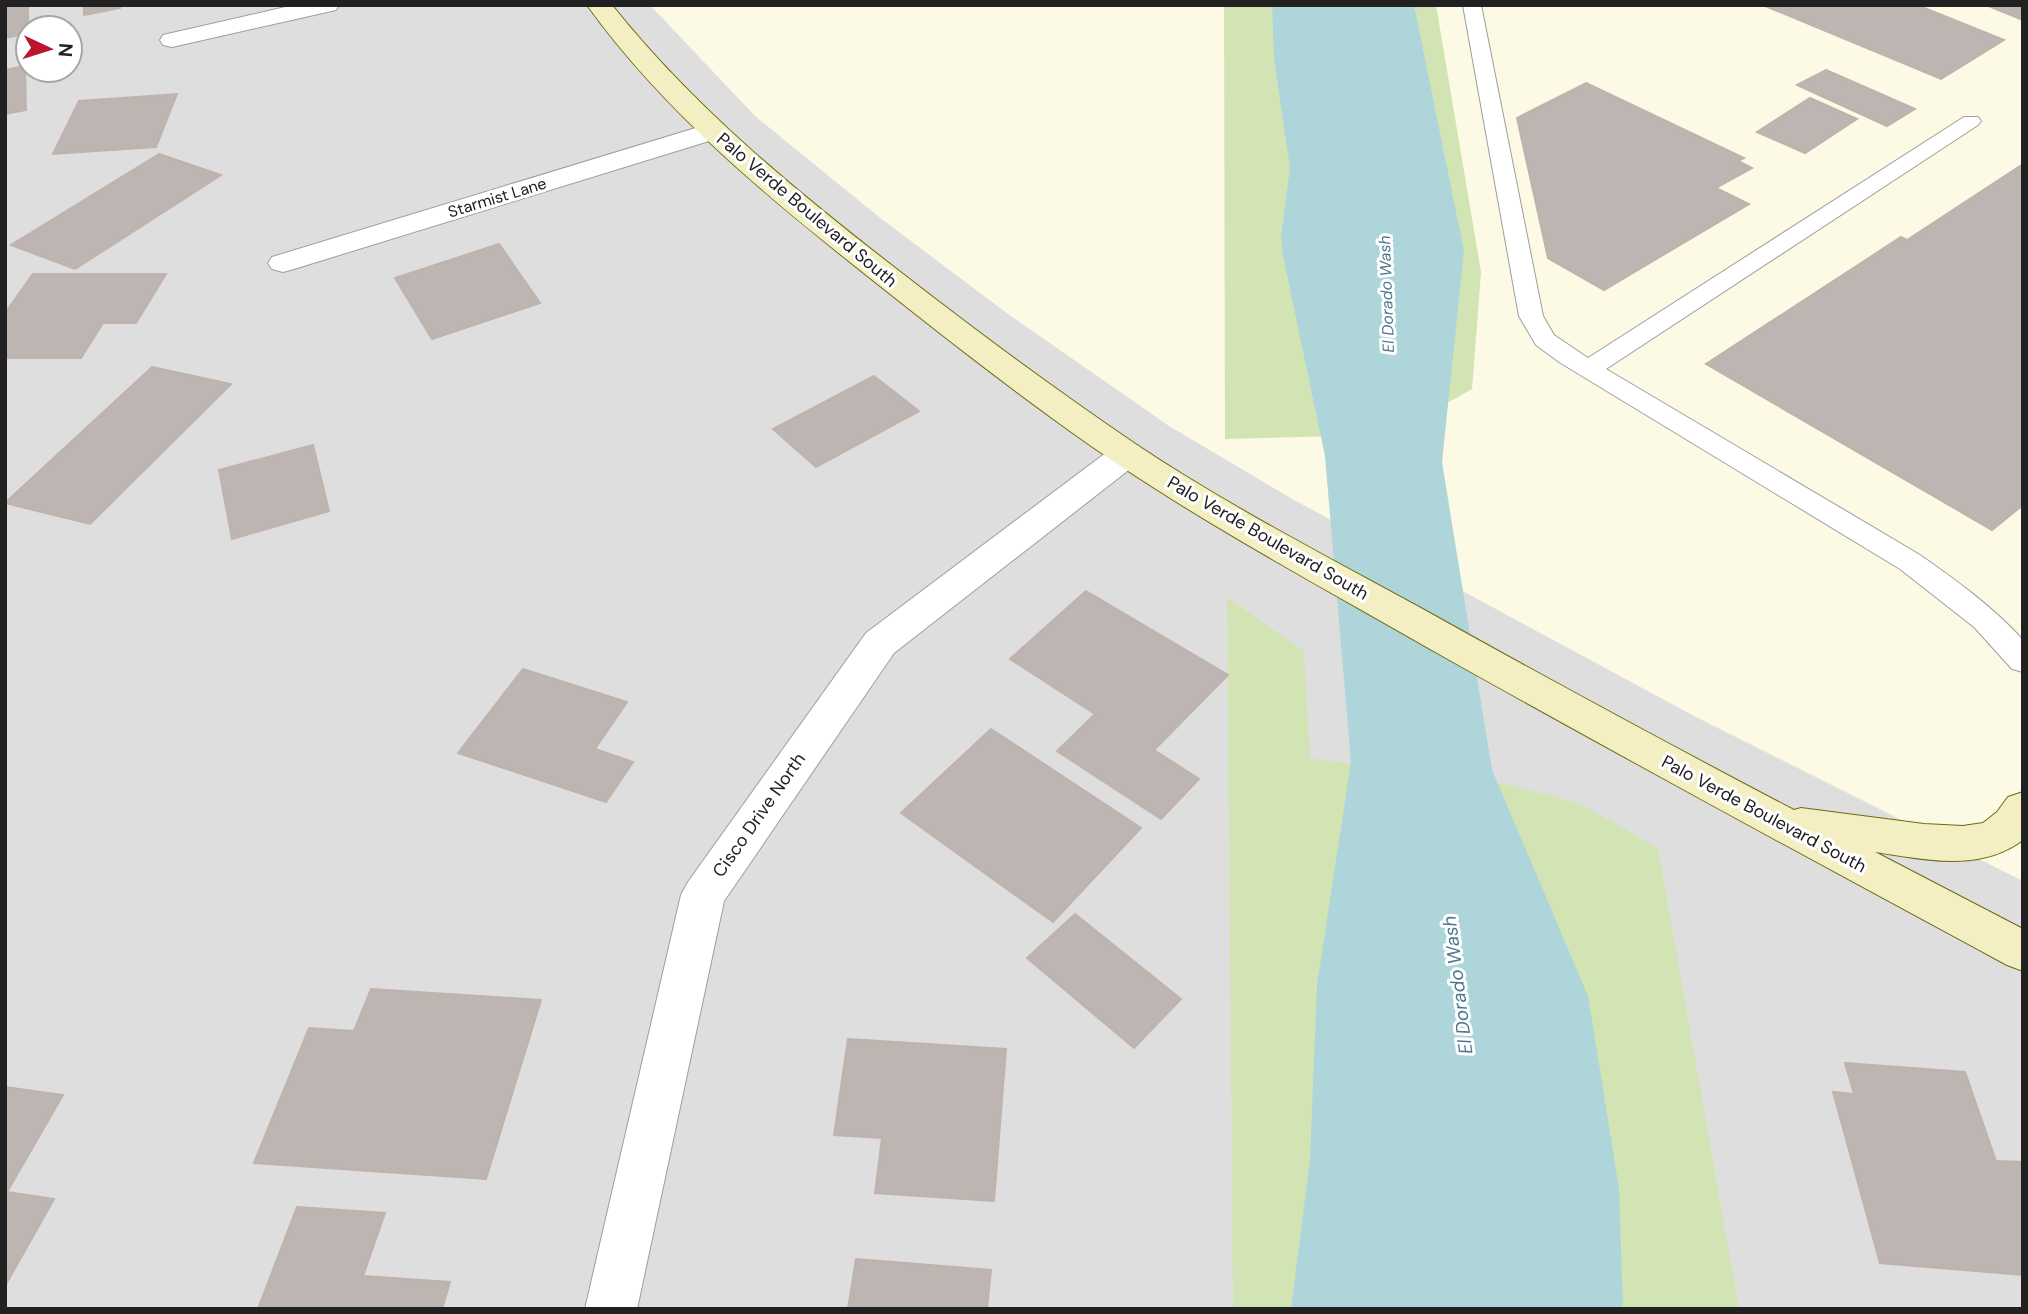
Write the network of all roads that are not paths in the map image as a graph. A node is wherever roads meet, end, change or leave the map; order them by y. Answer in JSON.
{"nodes":[{"id":1,"x":327,"y":5,"type":"edge"},
{"id":2,"x":599,"y":5,"type":"edge"},
{"id":3,"x":1472,"y":5,"type":"edge"},
{"id":4,"x":172,"y":40,"type":"dead end"},
{"id":5,"x":1971,"y":121,"type":"dead end"},
{"id":6,"x":712,"y":131,"type":"junction"},
{"id":7,"x":283,"y":263,"type":"dead end"},
{"id":8,"x":1589,"y":369,"type":"junction"},
{"id":9,"x":1127,"y":454,"type":"junction"},
{"id":10,"x":2023,"y":661,"type":"edge"},
{"id":11,"x":2023,"y":809,"type":"edge"},
{"id":12,"x":1777,"y":821,"type":"junction"},
{"id":13,"x":2023,"y":951,"type":"edge"},
{"id":14,"x":611,"y":1309,"type":"edge"}],
"edges":[{"from":1,"to":4,"type":"street"},
{"from":2,"to":6,"type":"main road","name":"Palo Verde Boulevard South"},
{"from":3,"to":8,"type":"lane"},
{"from":5,"to":8,"type":"lane"},
{"from":6,"to":7,"type":"street","name":"Starmist Lane"},
{"from":6,"to":9,"type":"main road","name":"Palo Verde Boulevard South"},
{"from":8,"to":10,"type":"lane"},
{"from":9,"to":12,"type":"main road","name":"Palo Verde Boulevard South"},
{"from":9,"to":14,"type":"street","name":"Cisco Drive North"},
{"from":11,"to":12,"type":"main road"},
{"from":12,"to":13,"type":"main road","name":"Palo Verde Boulevard South"}]}
